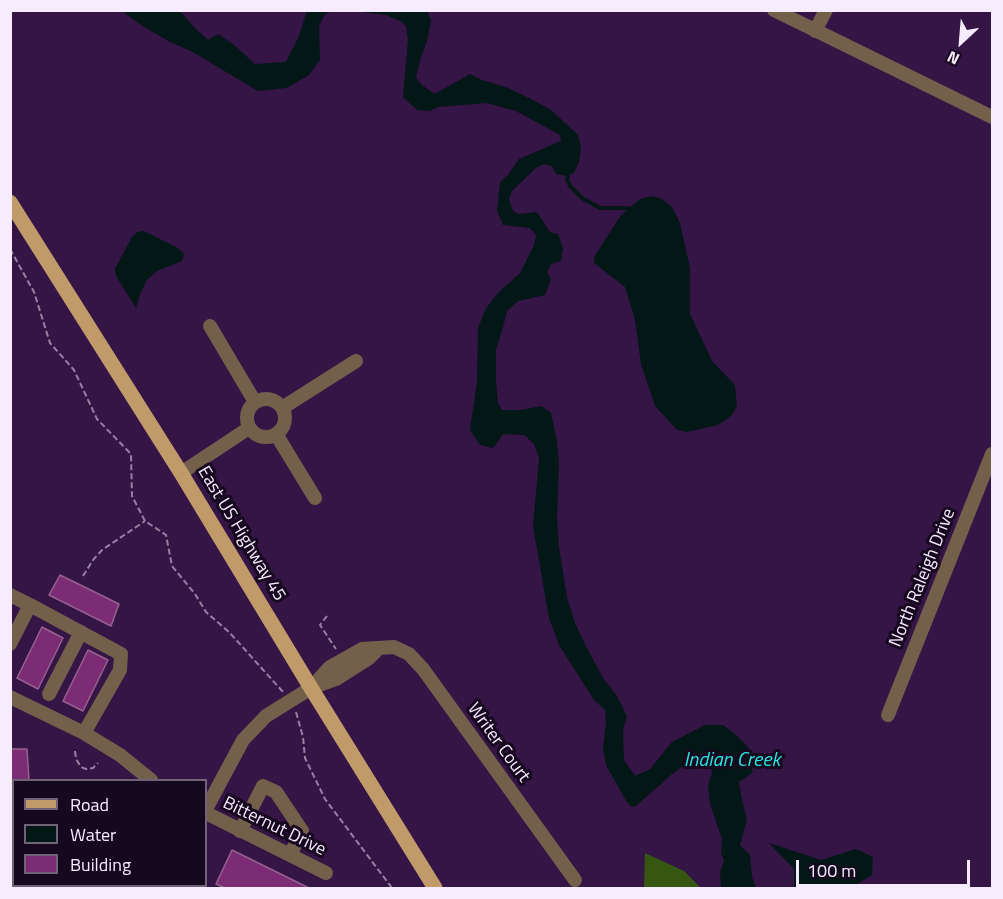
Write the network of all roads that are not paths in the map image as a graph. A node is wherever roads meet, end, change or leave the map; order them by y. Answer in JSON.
{"nodes":[{"id":1,"x":774,"y":10,"type":"edge"},
{"id":2,"x":826,"y":10,"type":"edge"},
{"id":3,"x":815,"y":31,"type":"junction"},
{"id":4,"x":993,"y":117,"type":"edge"},
{"id":5,"x":10,"y":202,"type":"edge"},
{"id":6,"x":210,"y":326,"type":"dead end"},
{"id":7,"x":356,"y":361,"type":"dead end"},
{"id":8,"x":255,"y":402,"type":"junction"},
{"id":9,"x":282,"y":408,"type":"junction"},
{"id":10,"x":249,"y":428,"type":"junction"},
{"id":11,"x":276,"y":434,"type":"junction"},
{"id":12,"x":993,"y":454,"type":"edge"},
{"id":13,"x":181,"y":473,"type":"junction"},
{"id":14,"x":315,"y":498,"type":"dead end"},
{"id":15,"x":10,"y":595,"type":"edge"},
{"id":16,"x":30,"y":605,"type":"junction"},
{"id":17,"x":81,"y":632,"type":"junction"},
{"id":18,"x":10,"y":644,"type":"edge"},
{"id":19,"x":311,"y":688,"type":"junction"},
{"id":20,"x":49,"y":694,"type":"dead end"},
{"id":21,"x":10,"y":697,"type":"edge"},
{"id":22,"x":888,"y":715,"type":"dead end"},
{"id":23,"x":84,"y":733,"type":"junction"},
{"id":24,"x":150,"y":779,"type":"edge"},
{"id":25,"x":207,"y":809,"type":"edge"},
{"id":26,"x":207,"y":812,"type":"edge"},
{"id":27,"x":240,"y":831,"type":"junction"},
{"id":28,"x":290,"y":855,"type":"junction"},
{"id":29,"x":326,"y":873,"type":"dead end"},
{"id":30,"x":576,"y":880,"type":"dead end"},
{"id":31,"x":435,"y":888,"type":"edge"}],
"edges":[{"from":1,"to":3,"type":"street"},
{"from":2,"to":3,"type":"street"},
{"from":3,"to":4,"type":"street"},
{"from":5,"to":13,"type":"main road","name":"East US Highway 45"},
{"from":6,"to":8,"type":"street"},
{"from":7,"to":9,"type":"street"},
{"from":8,"to":9,"type":"street"},
{"from":8,"to":10,"type":"street"},
{"from":9,"to":11,"type":"street"},
{"from":10,"to":11,"type":"street"},
{"from":10,"to":13,"type":"street"},
{"from":11,"to":14,"type":"street"},
{"from":12,"to":22,"type":"street","name":"North Raleigh Drive"},
{"from":13,"to":19,"type":"main road","name":"East US Highway 45"},
{"from":15,"to":16,"type":"street"},
{"from":16,"to":17,"type":"street"},
{"from":16,"to":18,"type":"street"},
{"from":17,"to":20,"type":"street"},
{"from":17,"to":23,"type":"street"},
{"from":19,"to":25,"type":"street","name":"Writer Court"},
{"from":19,"to":30,"type":"street","name":"Writer Court"},
{"from":19,"to":31,"type":"main road","name":"East US Highway 45"},
{"from":21,"to":23,"type":"street"},
{"from":23,"to":24,"type":"street"},
{"from":26,"to":27,"type":"street","name":"Bitternut Drive"},
{"from":27,"to":28,"type":"street","name":"Bitternut Drive"},
{"from":27,"to":28,"type":"street"},
{"from":28,"to":29,"type":"street","name":"Bitternut Drive"}]}
